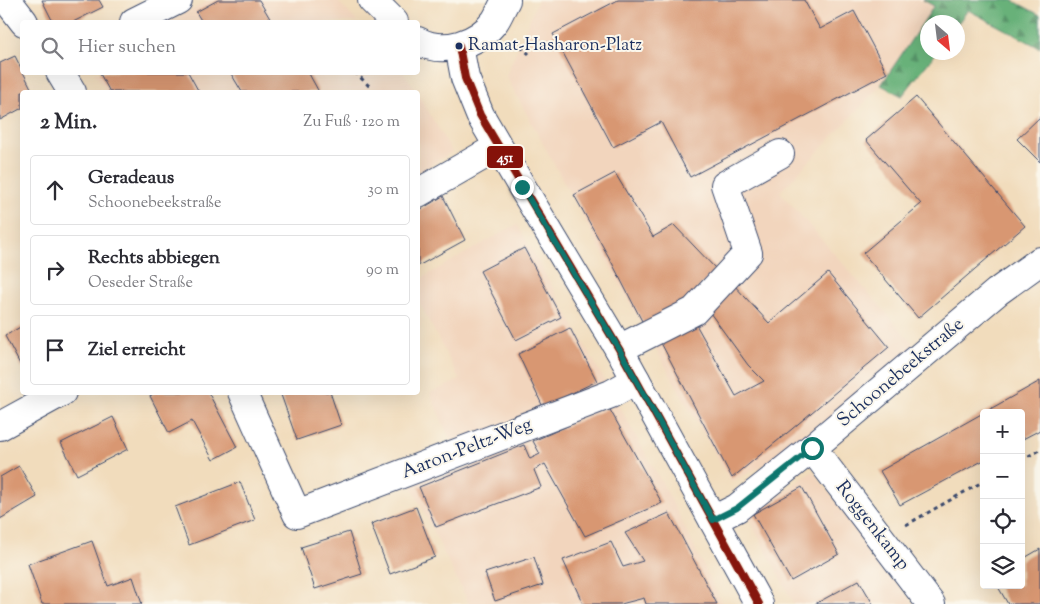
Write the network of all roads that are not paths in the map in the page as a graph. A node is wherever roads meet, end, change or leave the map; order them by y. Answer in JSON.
{"nodes":[{"id":1,"x":7,"y":0,"type":"edge"},
{"id":2,"x":178,"y":0,"type":"edge"},
{"id":3,"x":372,"y":0,"type":"edge"},
{"id":4,"x":506,"y":0,"type":"edge"},
{"id":5,"x":22,"y":20,"type":"edge"},
{"id":6,"x":138,"y":20,"type":"edge"},
{"id":7,"x":392,"y":20,"type":"edge"},
{"id":8,"x":420,"y":42,"type":"edge"},
{"id":9,"x":459,"y":46,"type":"junction"},
{"id":10,"x":62,"y":75,"type":"edge"},
{"id":11,"x":71,"y":90,"type":"edge"},
{"id":12,"x":498,"y":147,"type":"junction"},
{"id":13,"x":780,"y":154,"type":"dead end"},
{"id":14,"x":420,"y":192,"type":"edge"},
{"id":15,"x":1040,"y":261,"type":"edge"},
{"id":16,"x":619,"y":349,"type":"junction"},
{"id":17,"x":636,"y":380,"type":"junction"},
{"id":18,"x":57,"y":395,"type":"edge"},
{"id":19,"x":243,"y":395,"type":"edge"},
{"id":20,"x":0,"y":426,"type":"edge"},
{"id":21,"x":812,"y":448,"type":"junction"},
{"id":22,"x":713,"y":520,"type":"junction"},
{"id":23,"x":759,"y":604,"type":"edge"},
{"id":24,"x":931,"y":604,"type":"edge"}],
"edges":[{"from":1,"to":5,"type":"street"},
{"from":2,"to":6,"type":"street"},
{"from":3,"to":7,"type":"street"},
{"from":4,"to":9,"type":"street"},
{"from":8,"to":9,"type":"street"},
{"from":9,"to":12,"type":"street"},
{"from":10,"to":11,"type":"street"},
{"from":12,"to":14,"type":"street"},
{"from":12,"to":16,"type":"street"},
{"from":13,"to":16,"type":"street"},
{"from":15,"to":21,"type":"street","name":"Schoonebeekstraße"},
{"from":16,"to":17,"type":"street"},
{"from":17,"to":19,"type":"street","name":"Aaron-Peltz-Weg"},
{"from":17,"to":22,"type":"street"},
{"from":18,"to":20,"type":"street"},
{"from":21,"to":22,"type":"street","name":"Schoonebeekstraße"},
{"from":21,"to":24,"type":"street","name":"Roggenkamp"},
{"from":22,"to":23,"type":"street"}]}
